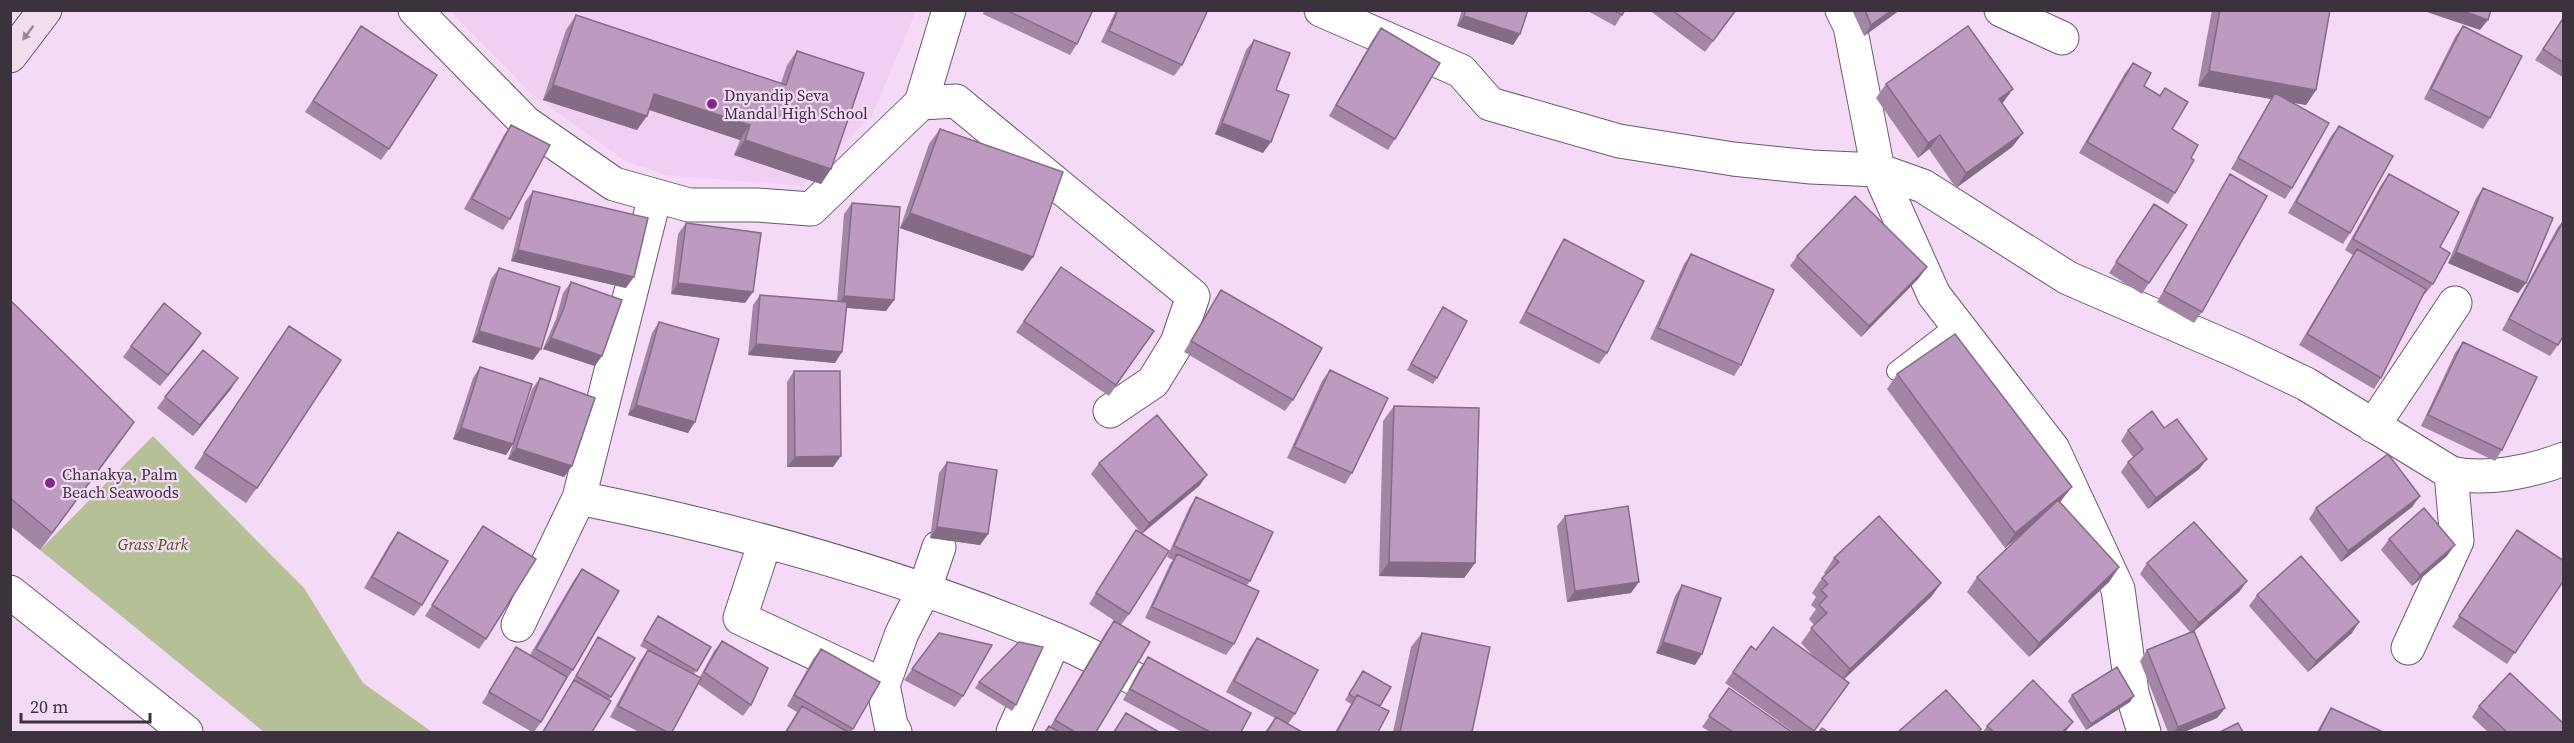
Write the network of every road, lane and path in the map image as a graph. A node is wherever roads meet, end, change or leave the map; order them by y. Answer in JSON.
{"nodes":[{"id":1,"x":45,"y":10,"type":"edge"},
{"id":2,"x":415,"y":10,"type":"edge"},
{"id":3,"x":949,"y":10,"type":"edge"},
{"id":4,"x":1321,"y":10,"type":"edge"},
{"id":5,"x":1842,"y":10,"type":"edge"},
{"id":6,"x":2001,"y":10,"type":"edge"},
{"id":7,"x":2062,"y":38,"type":"dead end"},
{"id":8,"x":10,"y":56,"type":"edge"},
{"id":9,"x":921,"y":103,"type":"junction"},
{"id":10,"x":1878,"y":170,"type":"junction"},
{"id":11,"x":655,"y":196,"type":"junction"},
{"id":12,"x":2455,"y":303,"type":"dead end"},
{"id":13,"x":1957,"y":324,"type":"junction"},
{"id":14,"x":1896,"y":371,"type":"dead end"},
{"id":15,"x":1110,"y":411,"type":"dead end"},
{"id":16,"x":2373,"y":426,"type":"junction"},
{"id":17,"x":2564,"y":459,"type":"edge"},
{"id":18,"x":2451,"y":473,"type":"junction"},
{"id":19,"x":579,"y":498,"type":"junction"},
{"id":20,"x":765,"y":542,"type":"junction"},
{"id":21,"x":939,"y":547,"type":"edge"},
{"id":22,"x":925,"y":588,"type":"junction"},
{"id":23,"x":10,"y":592,"type":"edge"},
{"id":24,"x":518,"y":625,"type":"dead end"},
{"id":25,"x":1055,"y":639,"type":"junction"},
{"id":26,"x":2408,"y":648,"type":"dead end"},
{"id":27,"x":883,"y":685,"type":"junction"},
{"id":28,"x":1201,"y":714,"type":"edge"},
{"id":29,"x":186,"y":732,"type":"edge"},
{"id":30,"x":895,"y":732,"type":"edge"},
{"id":31,"x":1013,"y":732,"type":"edge"},
{"id":32,"x":2144,"y":732,"type":"edge"}],
"edges":[{"from":1,"to":8,"type":"main road","one_way":true},
{"from":2,"to":11,"type":"street"},
{"from":3,"to":9,"type":"street"},
{"from":4,"to":10,"type":"street"},
{"from":5,"to":10,"type":"street"},
{"from":6,"to":7,"type":"street"},
{"from":9,"to":11,"type":"street"},
{"from":9,"to":15,"type":"street"},
{"from":10,"to":13,"type":"street"},
{"from":10,"to":16,"type":"street"},
{"from":11,"to":19,"type":"street"},
{"from":12,"to":16,"type":"street"},
{"from":13,"to":14,"type":"lane"},
{"from":13,"to":32,"type":"street"},
{"from":16,"to":18,"type":"street"},
{"from":17,"to":18,"type":"street"},
{"from":18,"to":26,"type":"street"},
{"from":19,"to":20,"type":"street"},
{"from":19,"to":24,"type":"street"},
{"from":20,"to":22,"type":"street"},
{"from":20,"to":27,"type":"street"},
{"from":21,"to":22,"type":"street"},
{"from":22,"to":25,"type":"street"},
{"from":22,"to":27,"type":"street"},
{"from":23,"to":29,"type":"street"},
{"from":25,"to":28,"type":"street"},
{"from":25,"to":31,"type":"street"},
{"from":27,"to":30,"type":"street"}]}
